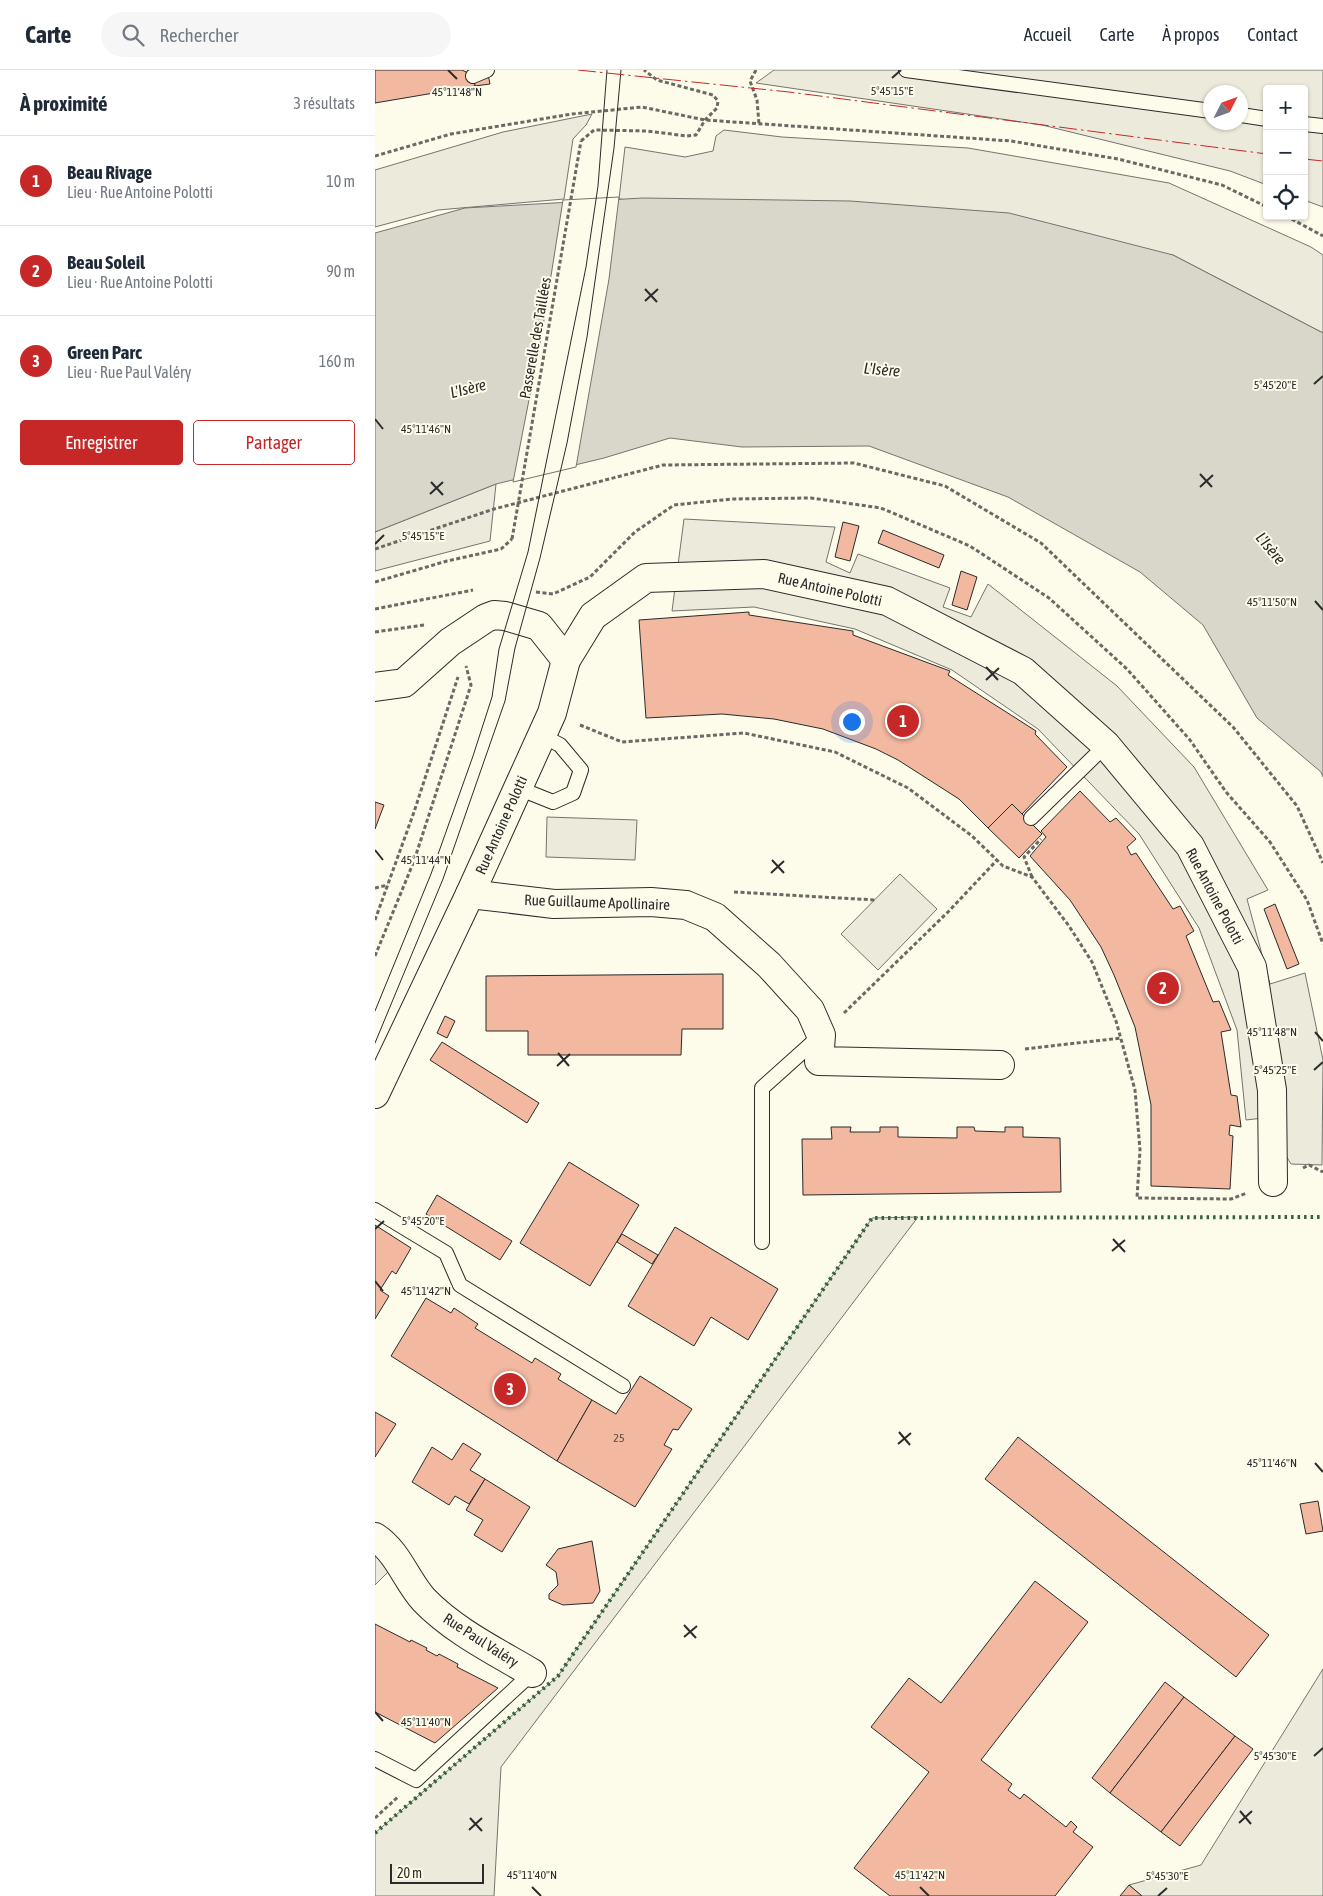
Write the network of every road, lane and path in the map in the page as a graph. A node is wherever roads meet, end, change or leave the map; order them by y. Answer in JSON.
{"nodes":[{"id":1,"x":487,"y":70,"type":"edge"},
{"id":2,"x":644,"y":70,"type":"edge"},
{"id":3,"x":756,"y":70,"type":"edge"},
{"id":4,"x":906,"y":70,"type":"edge"},
{"id":5,"x":473,"y":76,"type":"dead end"},
{"id":6,"x":1203,"y":110,"type":"edge"},
{"id":7,"x":1248,"y":116,"type":"edge"},
{"id":8,"x":1263,"y":118,"type":"edge"},
{"id":9,"x":705,"y":120,"type":"junction"},
{"id":10,"x":759,"y":124,"type":"junction"},
{"id":11,"x":1308,"y":124,"type":"edge"},
{"id":12,"x":1323,"y":126,"type":"edge"},
{"id":13,"x":375,"y":156,"type":"edge"},
{"id":14,"x":1263,"y":205,"type":"edge"},
{"id":15,"x":1293,"y":220,"type":"edge"},
{"id":16,"x":1323,"y":236,"type":"edge"},
{"id":17,"x":674,"y":505,"type":"dead end"},
{"id":18,"x":375,"y":549,"type":"edge"},
{"id":19,"x":375,"y":582,"type":"edge"},
{"id":20,"x":553,"y":594,"type":"dead end"},
{"id":21,"x":375,"y":632,"type":"edge"},
{"id":22,"x":445,"y":645,"type":"junction"},
{"id":23,"x":566,"y":660,"type":"junction"},
{"id":24,"x":375,"y":687,"type":"edge"},
{"id":25,"x":546,"y":724,"type":"junction"},
{"id":26,"x":1106,"y":746,"type":"junction"},
{"id":27,"x":518,"y":788,"type":"junction"},
{"id":28,"x":1031,"y":818,"type":"dead end"},
{"id":29,"x":1044,"y":836,"type":"dead end"},
{"id":30,"x":997,"y":860,"type":"junction"},
{"id":31,"x":1323,"y":863,"type":"edge"},
{"id":32,"x":1032,"y":877,"type":"junction"},
{"id":33,"x":388,"y":885,"type":"junction"},
{"id":34,"x":375,"y":888,"type":"edge"},
{"id":35,"x":729,"y":892,"type":"dead end"},
{"id":36,"x":470,"y":894,"type":"junction"},
{"id":37,"x":875,"y":900,"type":"dead end"},
{"id":38,"x":375,"y":920,"type":"edge"},
{"id":39,"x":375,"y":956,"type":"edge"},
{"id":40,"x":821,"y":1035,"type":"junction"},
{"id":41,"x":1121,"y":1038,"type":"junction"},
{"id":42,"x":1000,"y":1065,"type":"joint"},
{"id":43,"x":375,"y":1094,"type":"edge"},
{"id":44,"x":1323,"y":1172,"type":"edge"},
{"id":45,"x":1273,"y":1182,"type":"junction"},
{"id":46,"x":375,"y":1210,"type":"edge"},
{"id":47,"x":761,"y":1242,"type":"dead end"},
{"id":48,"x":623,"y":1386,"type":"dead end"},
{"id":49,"x":375,"y":1537,"type":"edge"},
{"id":50,"x":532,"y":1673,"type":"joint"},
{"id":51,"x":375,"y":1759,"type":"edge"},
{"id":52,"x":416,"y":1780,"type":"junction"},
{"id":53,"x":375,"y":1818,"type":"edge"}],
"edges":[{"from":1,"to":5,"type":"lane"},
{"from":2,"to":9,"type":"path"},
{"from":3,"to":10,"type":"path"},
{"from":4,"to":6,"type":"lane"},
{"from":7,"to":8,"type":"lane"},
{"from":9,"to":10,"type":"path"},
{"from":9,"to":13,"type":"path"},
{"from":9,"to":19,"type":"path","name":"Passerelle des Taillées","bridge":true},
{"from":10,"to":14,"type":"path"},
{"from":11,"to":12,"type":"lane"},
{"from":15,"to":16,"type":"path"},
{"from":17,"to":20,"type":"path"},
{"from":18,"to":31,"type":"path"},
{"from":21,"to":22,"type":"path"},
{"from":22,"to":23,"type":"street"},
{"from":22,"to":24,"type":"street"},
{"from":22,"to":33,"type":"path"},
{"from":22,"to":39,"type":"path"},
{"from":23,"to":25,"type":"street","name":"Rue Antoine Polotti"},
{"from":23,"to":26,"type":"street","name":"Rue Antoine Polotti"},
{"from":25,"to":27,"type":"street","name":"Rue Antoine Polotti"},
{"from":25,"to":27,"type":"lane"},
{"from":25,"to":30,"type":"path"},
{"from":26,"to":28,"type":"lane"},
{"from":26,"to":45,"type":"street","name":"Rue Antoine Polotti"},
{"from":27,"to":36,"type":"street","name":"Rue Antoine Polotti"},
{"from":29,"to":32,"type":"path"},
{"from":30,"to":32,"type":"path"},
{"from":30,"to":40,"type":"path"},
{"from":32,"to":41,"type":"path"},
{"from":33,"to":34,"type":"path"},
{"from":33,"to":38,"type":"path"},
{"from":35,"to":37,"type":"path"},
{"from":36,"to":40,"type":"street","name":"Rue Guillaume Apollinaire"},
{"from":36,"to":43,"type":"street","name":"Rue Antoine Polotti"},
{"from":40,"to":42,"type":"street","name":"Rue Guillaume Apollinaire"},
{"from":40,"to":47,"type":"lane"},
{"from":41,"to":42,"type":"path"},
{"from":41,"to":45,"type":"path"},
{"from":44,"to":45,"type":"path"},
{"from":46,"to":48,"type":"lane"},
{"from":49,"to":50,"type":"street","name":"Rue Paul Valéry"},
{"from":50,"to":52,"type":"lane"},
{"from":51,"to":52,"type":"lane"},
{"from":52,"to":53,"type":"path"}]}
